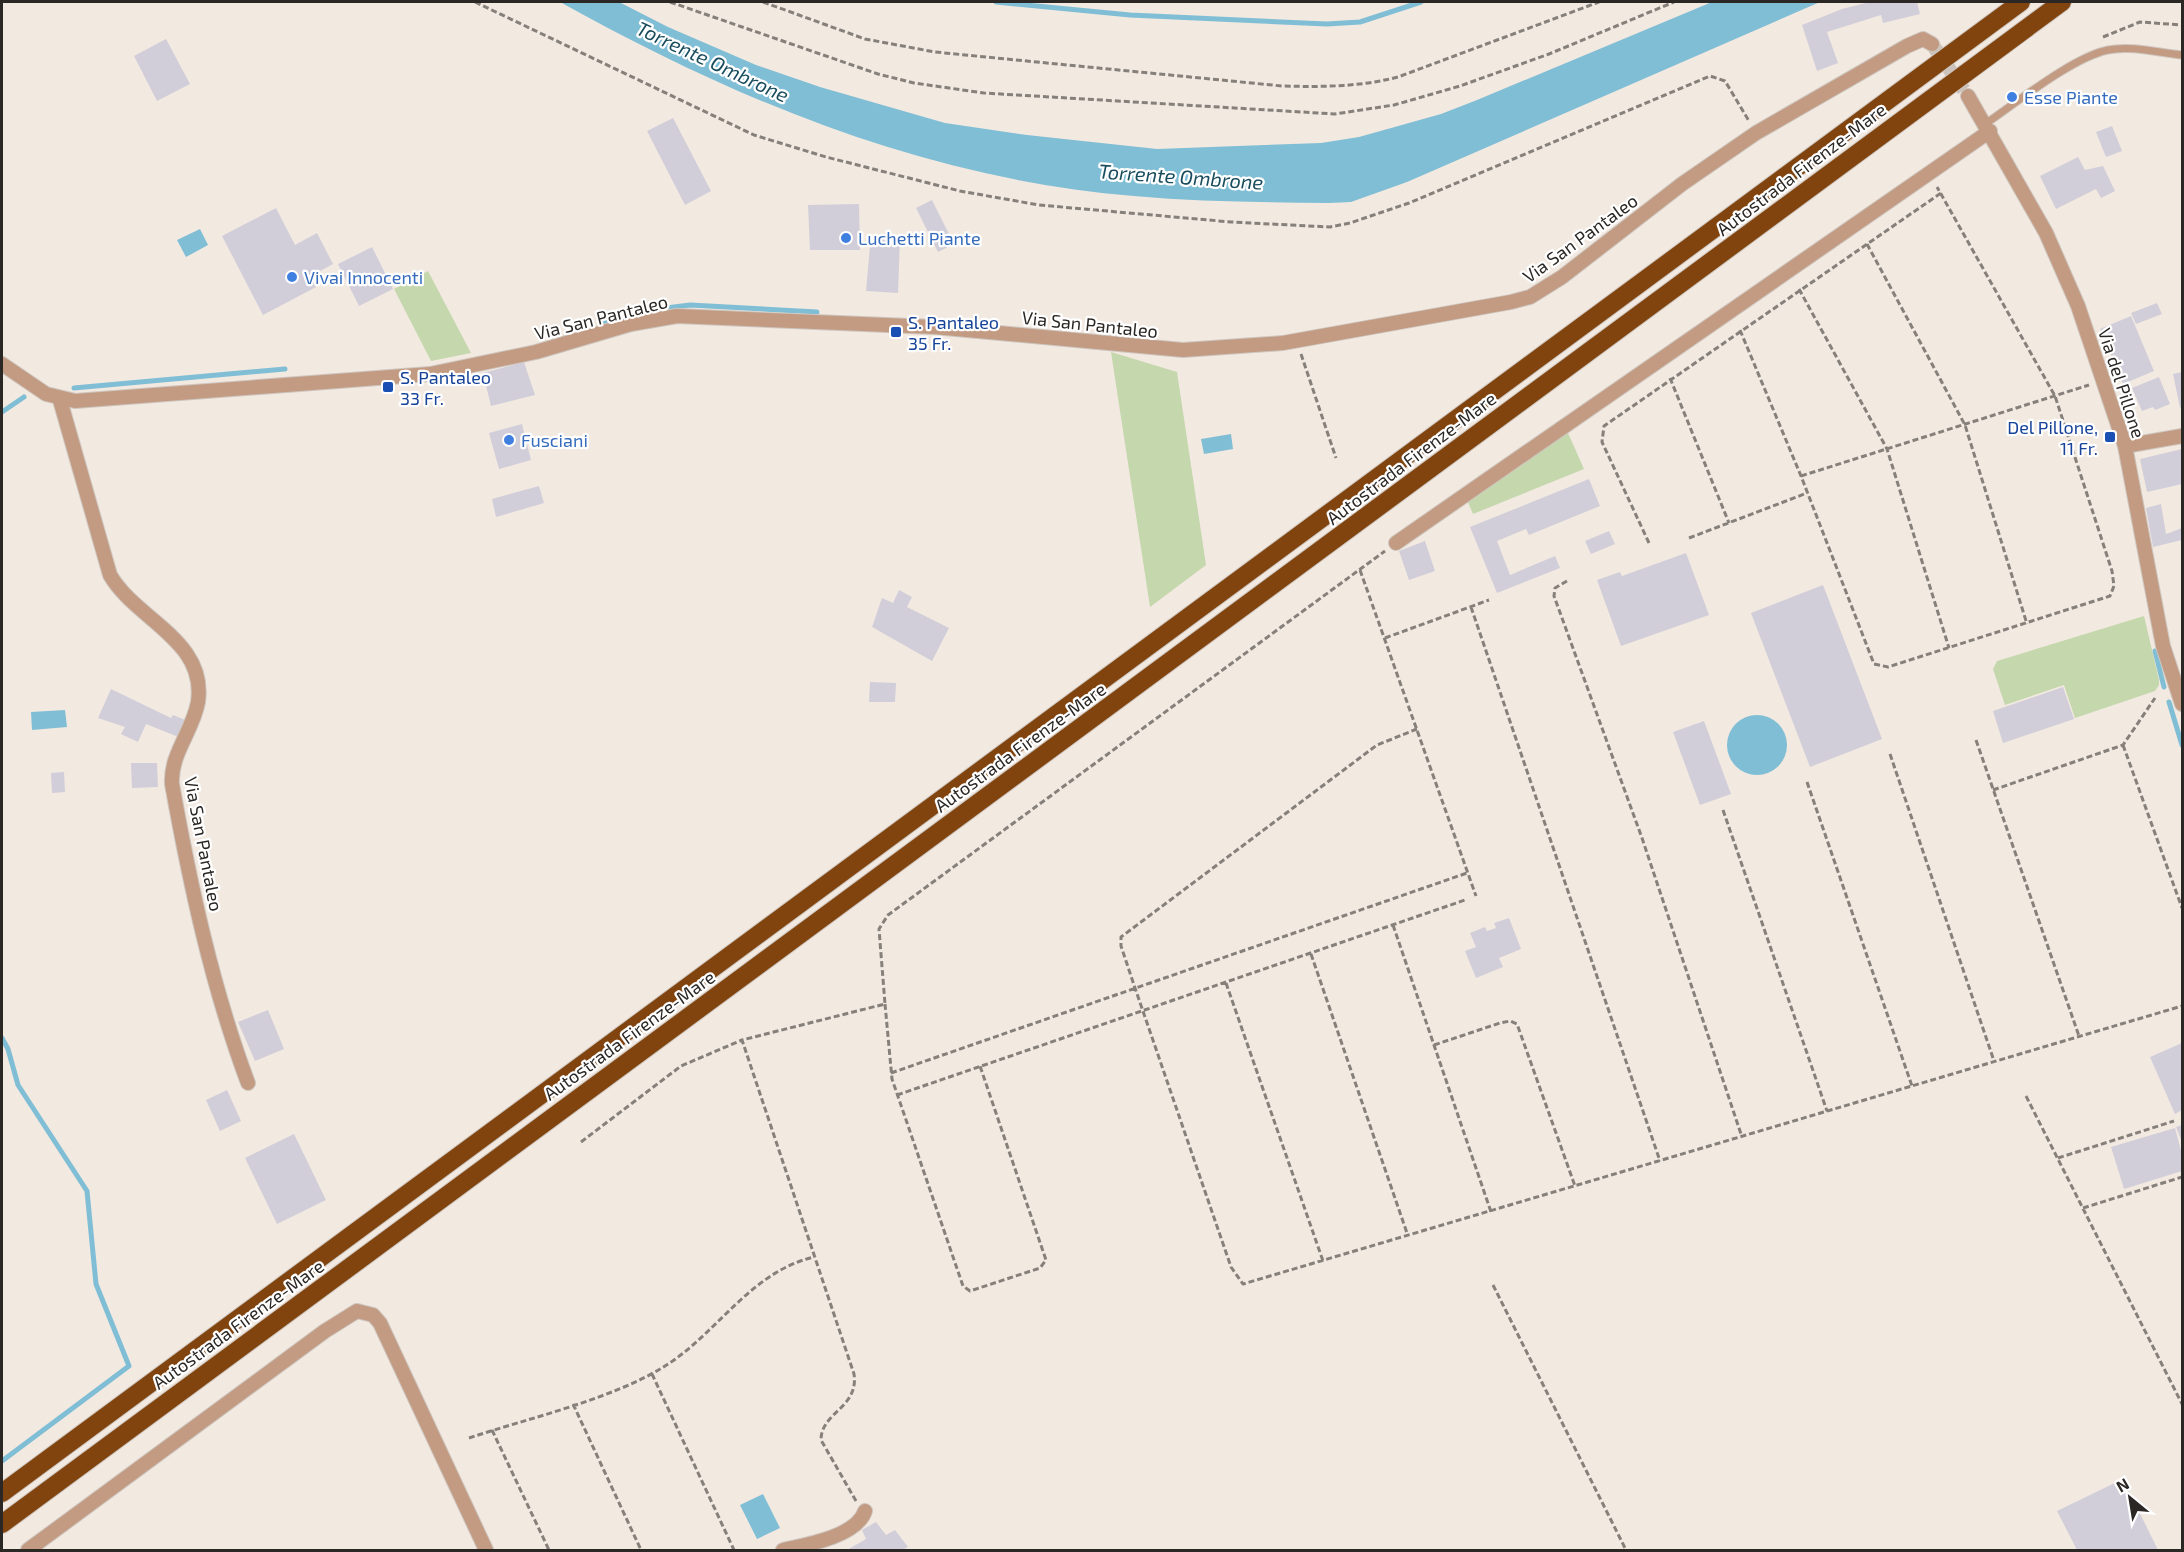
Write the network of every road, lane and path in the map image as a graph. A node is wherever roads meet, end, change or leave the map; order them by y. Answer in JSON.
{"nodes":[{"id":1,"x":475,"y":2,"type":"edge"},
{"id":2,"x":670,"y":2,"type":"edge"},
{"id":3,"x":763,"y":2,"type":"edge"},
{"id":4,"x":1599,"y":2,"type":"edge"},
{"id":5,"x":1674,"y":2,"type":"edge"},
{"id":6,"x":2021,"y":2,"type":"edge"},
{"id":7,"x":2062,"y":2,"type":"edge"},
{"id":8,"x":2182,"y":25,"type":"edge"},
{"id":9,"x":2098,"y":40,"type":"dead end"},
{"id":10,"x":1932,"y":44,"type":"dead end"},
{"id":11,"x":2182,"y":55,"type":"edge"},
{"id":12,"x":1968,"y":96,"type":"tunnel mouth"},
{"id":13,"x":1988,"y":128,"type":"junction"},
{"id":14,"x":1756,"y":133,"type":"junction"},
{"id":15,"x":1935,"y":183,"type":"dead end"},
{"id":16,"x":1941,"y":193,"type":"junction"},
{"id":17,"x":1867,"y":244,"type":"junction"},
{"id":18,"x":1799,"y":289,"type":"junction"},
{"id":19,"x":1740,"y":330,"type":"junction"},
{"id":20,"x":1296,"y":341,"type":"junction"},
{"id":21,"x":2,"y":364,"type":"edge"},
{"id":22,"x":1670,"y":378,"type":"junction"},
{"id":23,"x":2091,"y":385,"type":"dead end"},
{"id":24,"x":2055,"y":396,"type":"junction"},
{"id":25,"x":60,"y":400,"type":"junction"},
{"id":26,"x":1965,"y":424,"type":"junction"},
{"id":27,"x":2182,"y":436,"type":"edge"},
{"id":28,"x":2125,"y":446,"type":"junction"},
{"id":29,"x":1887,"y":449,"type":"junction"},
{"id":30,"x":1336,"y":458,"type":"dead end"},
{"id":31,"x":1801,"y":476,"type":"junction"},
{"id":32,"x":1807,"y":493,"type":"junction"},
{"id":33,"x":1729,"y":523,"type":"junction"},
{"id":34,"x":1689,"y":538,"type":"dead end"},
{"id":35,"x":1396,"y":543,"type":"joint"},
{"id":36,"x":1649,"y":543,"type":"dead end"},
{"id":37,"x":1360,"y":569,"type":"junction"},
{"id":38,"x":1568,"y":581,"type":"dead end"},
{"id":39,"x":1490,"y":600,"type":"dead end"},
{"id":40,"x":1471,"y":607,"type":"junction"},
{"id":41,"x":2027,"y":624,"type":"junction"},
{"id":42,"x":1385,"y":638,"type":"junction"},
{"id":43,"x":1949,"y":649,"type":"junction"},
{"id":44,"x":2155,"y":698,"type":"dead end"},
{"id":45,"x":2182,"y":704,"type":"edge"},
{"id":46,"x":1416,"y":729,"type":"junction"},
{"id":47,"x":1976,"y":740,"type":"dead end"},
{"id":48,"x":2123,"y":745,"type":"junction"},
{"id":49,"x":1890,"y":753,"type":"dead end"},
{"id":50,"x":1808,"y":782,"type":"dead end"},
{"id":51,"x":1993,"y":790,"type":"junction"},
{"id":52,"x":1723,"y":810,"type":"dead end"},
{"id":53,"x":1467,"y":873,"type":"junction"},
{"id":54,"x":1476,"y":896,"type":"dead end"},
{"id":55,"x":1465,"y":900,"type":"dead end"},
{"id":56,"x":2182,"y":908,"type":"edge"},
{"id":57,"x":1393,"y":925,"type":"junction"},
{"id":58,"x":1311,"y":953,"type":"junction"},
{"id":59,"x":1226,"y":983,"type":"junction"},
{"id":60,"x":1134,"y":988,"type":"junction"},
{"id":61,"x":885,"y":1004,"type":"junction"},
{"id":62,"x":2182,"y":1006,"type":"edge"},
{"id":63,"x":1142,"y":1012,"type":"junction"},
{"id":64,"x":2079,"y":1036,"type":"junction"},
{"id":65,"x":742,"y":1040,"type":"junction"},
{"id":66,"x":1434,"y":1045,"type":"junction"},
{"id":67,"x":1994,"y":1062,"type":"junction"},
{"id":68,"x":980,"y":1066,"type":"junction"},
{"id":69,"x":891,"y":1073,"type":"junction"},
{"id":70,"x":248,"y":1083,"type":"dead end"},
{"id":71,"x":1912,"y":1086,"type":"junction"},
{"id":72,"x":897,"y":1095,"type":"junction"},
{"id":73,"x":2026,"y":1096,"type":"dead end"},
{"id":74,"x":1827,"y":1111,"type":"junction"},
{"id":75,"x":2174,"y":1121,"type":"dead end"},
{"id":76,"x":1742,"y":1137,"type":"junction"},
{"id":77,"x":581,"y":1142,"type":"dead end"},
{"id":78,"x":2058,"y":1158,"type":"junction"},
{"id":79,"x":1660,"y":1161,"type":"junction"},
{"id":80,"x":2182,"y":1177,"type":"edge"},
{"id":81,"x":1576,"y":1186,"type":"junction"},
{"id":82,"x":2083,"y":1208,"type":"junction"},
{"id":83,"x":1491,"y":1212,"type":"junction"},
{"id":84,"x":1408,"y":1236,"type":"junction"},
{"id":85,"x":813,"y":1257,"type":"junction"},
{"id":86,"x":1323,"y":1262,"type":"junction"},
{"id":87,"x":1493,"y":1285,"type":"dead end"},
{"id":88,"x":652,"y":1374,"type":"junction"},
{"id":89,"x":573,"y":1404,"type":"junction"},
{"id":90,"x":2182,"y":1404,"type":"edge"},
{"id":91,"x":492,"y":1430,"type":"junction"},
{"id":92,"x":469,"y":1438,"type":"dead end"},
{"id":93,"x":2,"y":1493,"type":"edge"},
{"id":94,"x":865,"y":1511,"type":"joint"},
{"id":95,"x":2,"y":1524,"type":"edge"},
{"id":96,"x":28,"y":1551,"type":"edge"},
{"id":97,"x":486,"y":1551,"type":"edge"},
{"id":98,"x":549,"y":1551,"type":"edge"},
{"id":99,"x":641,"y":1551,"type":"edge"},
{"id":100,"x":734,"y":1551,"type":"edge"},
{"id":101,"x":783,"y":1551,"type":"edge"},
{"id":102,"x":1626,"y":1551,"type":"edge"}],
"edges":[{"from":1,"to":14,"type":"path"},
{"from":2,"to":5,"type":"path"},
{"from":3,"to":4,"type":"path"},
{"from":6,"to":93,"type":"highway","name":"Autostrada Firenze-Mare"},
{"from":7,"to":95,"type":"highway","name":"Autostrada Firenze-Mare"},
{"from":8,"to":9,"type":"path"},
{"from":10,"to":14,"type":"street","name":"Via San Pantaleo"},
{"from":11,"to":13,"type":"lane"},
{"from":12,"to":13,"type":"street","name":"Via del Pillone"},
{"from":13,"to":28,"type":"street","name":"Via del Pillone"},
{"from":13,"to":35,"type":"street"},
{"from":14,"to":20,"type":"street","name":"Via San Pantaleo"},
{"from":15,"to":16,"type":"path"},
{"from":16,"to":17,"type":"path"},
{"from":16,"to":24,"type":"path"},
{"from":17,"to":18,"type":"path"},
{"from":17,"to":26,"type":"path"},
{"from":18,"to":19,"type":"path"},
{"from":18,"to":29,"type":"path"},
{"from":19,"to":22,"type":"path"},
{"from":19,"to":31,"type":"path"},
{"from":20,"to":25,"type":"street","name":"Via San Pantaleo"},
{"from":20,"to":30,"type":"path"},
{"from":21,"to":25,"type":"street","name":"Via San Pantaleo"},
{"from":22,"to":33,"type":"path"},
{"from":22,"to":36,"type":"path"},
{"from":23,"to":24,"type":"path"},
{"from":24,"to":26,"type":"path"},
{"from":24,"to":41,"type":"path"},
{"from":25,"to":70,"type":"street","name":"Via San Pantaleo"},
{"from":26,"to":29,"type":"path"},
{"from":26,"to":41,"type":"path"},
{"from":27,"to":28,"type":"street"},
{"from":28,"to":45,"type":"street","name":"Via del Pillone"},
{"from":29,"to":31,"type":"path"},
{"from":29,"to":43,"type":"path"},
{"from":31,"to":32,"type":"path"},
{"from":32,"to":33,"type":"path"},
{"from":32,"to":43,"type":"path"},
{"from":33,"to":34,"type":"path"},
{"from":35,"to":37,"type":"path"},
{"from":37,"to":42,"type":"path"},
{"from":37,"to":61,"type":"path"},
{"from":38,"to":76,"type":"path"},
{"from":39,"to":40,"type":"path"},
{"from":40,"to":42,"type":"path"},
{"from":40,"to":79,"type":"path"},
{"from":41,"to":43,"type":"path"},
{"from":42,"to":46,"type":"path"},
{"from":44,"to":48,"type":"path"},
{"from":46,"to":53,"type":"path"},
{"from":46,"to":60,"type":"path"},
{"from":47,"to":51,"type":"path"},
{"from":48,"to":51,"type":"path"},
{"from":48,"to":56,"type":"path"},
{"from":49,"to":67,"type":"path"},
{"from":50,"to":71,"type":"path"},
{"from":51,"to":64,"type":"path"},
{"from":52,"to":74,"type":"path"},
{"from":53,"to":54,"type":"path"},
{"from":53,"to":60,"type":"path"},
{"from":55,"to":57,"type":"path"},
{"from":57,"to":58,"type":"path"},
{"from":57,"to":66,"type":"path"},
{"from":58,"to":59,"type":"path"},
{"from":58,"to":84,"type":"path"},
{"from":59,"to":63,"type":"path"},
{"from":59,"to":86,"type":"path"},
{"from":60,"to":63,"type":"path"},
{"from":60,"to":69,"type":"path"},
{"from":61,"to":65,"type":"path"},
{"from":61,"to":69,"type":"path"},
{"from":62,"to":64,"type":"path"},
{"from":63,"to":68,"type":"path"},
{"from":63,"to":86,"type":"path"},
{"from":64,"to":67,"type":"path"},
{"from":65,"to":77,"type":"path"},
{"from":65,"to":85,"type":"path"},
{"from":66,"to":81,"type":"path"},
{"from":66,"to":83,"type":"path"},
{"from":67,"to":71,"type":"path"},
{"from":68,"to":72,"type":"path"},
{"from":68,"to":72,"type":"path"},
{"from":69,"to":72,"type":"path"},
{"from":71,"to":74,"type":"path"},
{"from":73,"to":78,"type":"path"},
{"from":74,"to":76,"type":"path"},
{"from":75,"to":78,"type":"path"},
{"from":76,"to":79,"type":"path"},
{"from":78,"to":82,"type":"path"},
{"from":79,"to":81,"type":"path"},
{"from":80,"to":82,"type":"path"},
{"from":81,"to":83,"type":"path"},
{"from":82,"to":90,"type":"path"},
{"from":83,"to":84,"type":"path"},
{"from":84,"to":86,"type":"path"},
{"from":85,"to":88,"type":"path"},
{"from":85,"to":94,"type":"path"},
{"from":87,"to":102,"type":"path"},
{"from":88,"to":89,"type":"path"},
{"from":88,"to":100,"type":"path"},
{"from":89,"to":91,"type":"path"},
{"from":89,"to":99,"type":"path"},
{"from":91,"to":92,"type":"path"},
{"from":91,"to":98,"type":"path"},
{"from":94,"to":101,"type":"street"},
{"from":96,"to":97,"type":"street"}]}
